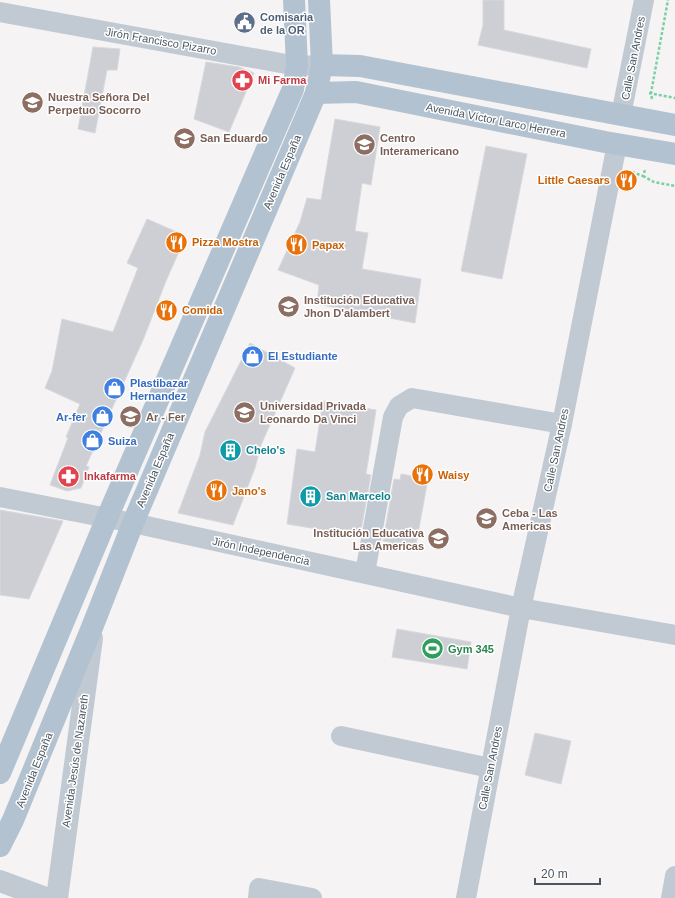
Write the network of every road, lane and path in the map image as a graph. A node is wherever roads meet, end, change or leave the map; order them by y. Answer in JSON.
{"nodes":[{"id":1,"x":294,"y":0,"type":"edge"},
{"id":2,"x":319,"y":0,"type":"edge"},
{"id":3,"x":644,"y":0,"type":"edge"},
{"id":4,"x":668,"y":0,"type":"edge"},
{"id":5,"x":0,"y":12,"type":"edge"},
{"id":6,"x":322,"y":65,"type":"junction"},
{"id":7,"x":297,"y":66,"type":"junction"},
{"id":8,"x":316,"y":93,"type":"junction"},
{"id":9,"x":651,"y":93,"type":"junction"},
{"id":10,"x":675,"y":98,"type":"edge"},
{"id":11,"x":621,"y":115,"type":"junction"},
{"id":12,"x":665,"y":123,"type":"edge"},
{"id":13,"x":617,"y":144,"type":"junction"},
{"id":14,"x":675,"y":154,"type":"edge"},
{"id":15,"x":643,"y":176,"type":"dead end"},
{"id":16,"x":675,"y":186,"type":"edge"},
{"id":17,"x":562,"y":424,"type":"junction"},
{"id":18,"x":0,"y":497,"type":"edge"},
{"id":19,"x":106,"y":518,"type":"junction"},
{"id":20,"x":133,"y":523,"type":"junction"},
{"id":21,"x":365,"y":574,"type":"junction"},
{"id":22,"x":521,"y":608,"type":"junction"},
{"id":23,"x":93,"y":624,"type":"junction"},
{"id":24,"x":675,"y":635,"type":"edge"},
{"id":25,"x":341,"y":736,"type":"dead end"},
{"id":26,"x":490,"y":768,"type":"junction"},
{"id":27,"x":0,"y":773,"type":"edge"},
{"id":28,"x":0,"y":846,"type":"edge"},
{"id":29,"x":675,"y":876,"type":"edge"},
{"id":30,"x":0,"y":881,"type":"edge"},
{"id":31,"x":46,"y":898,"type":"edge"},
{"id":32,"x":57,"y":898,"type":"edge"},
{"id":33,"x":258,"y":898,"type":"edge"},
{"id":34,"x":312,"y":898,"type":"edge"},
{"id":35,"x":466,"y":898,"type":"edge"},
{"id":36,"x":671,"y":898,"type":"edge"}],
"edges":[{"from":1,"to":7,"type":"main road","name":"Avenida España"},
{"from":2,"to":6,"type":"main road","name":"Avenida España"},
{"from":3,"to":11,"type":"street","name":"Calle San Andres"},
{"from":4,"to":9,"type":"path"},
{"from":5,"to":7,"type":"street","name":"Jirón Francisco Pizarro"},
{"from":6,"to":7,"type":"street","name":"Jirón Francisco Pizarro"},
{"from":6,"to":8,"type":"main road","name":"Avenida España"},
{"from":6,"to":11,"type":"main road"},
{"from":7,"to":19,"type":"main road","name":"Avenida España"},
{"from":8,"to":13,"type":"main road","name":"Avenida Víctor Larco Herrera"},
{"from":8,"to":20,"type":"main road","name":"Avenida España"},
{"from":9,"to":10,"type":"path"},
{"from":9,"to":12,"type":"path"},
{"from":11,"to":12,"type":"main road"},
{"from":13,"to":14,"type":"main road","name":"Avenida Víctor Larco Herrera"},
{"from":13,"to":17,"type":"street","name":"Calle San Andres"},
{"from":15,"to":16,"type":"path"},
{"from":17,"to":21,"type":"street"},
{"from":17,"to":22,"type":"street","name":"Calle San Andres"},
{"from":18,"to":19,"type":"street","name":"Jirón Independencia"},
{"from":19,"to":20,"type":"street","name":"Jirón Independencia"},
{"from":19,"to":27,"type":"main road","name":"Avenida España"},
{"from":20,"to":21,"type":"street","name":"Jirón Independencia"},
{"from":20,"to":23,"type":"main road","name":"Avenida España"},
{"from":21,"to":22,"type":"street","name":"Jirón Independencia"},
{"from":22,"to":24,"type":"street","name":"Jirón Independencia"},
{"from":22,"to":26,"type":"street","name":"Calle San Andres"},
{"from":23,"to":28,"type":"main road","name":"Avenida España"},
{"from":23,"to":32,"type":"street","name":"Avenida Jesús de Nazareth"},
{"from":25,"to":26,"type":"street"},
{"from":26,"to":35,"type":"street","name":"Calle San Andres"},
{"from":29,"to":36,"type":"street"},
{"from":30,"to":31,"type":"street"},
{"from":33,"to":34,"type":"street"}]}
